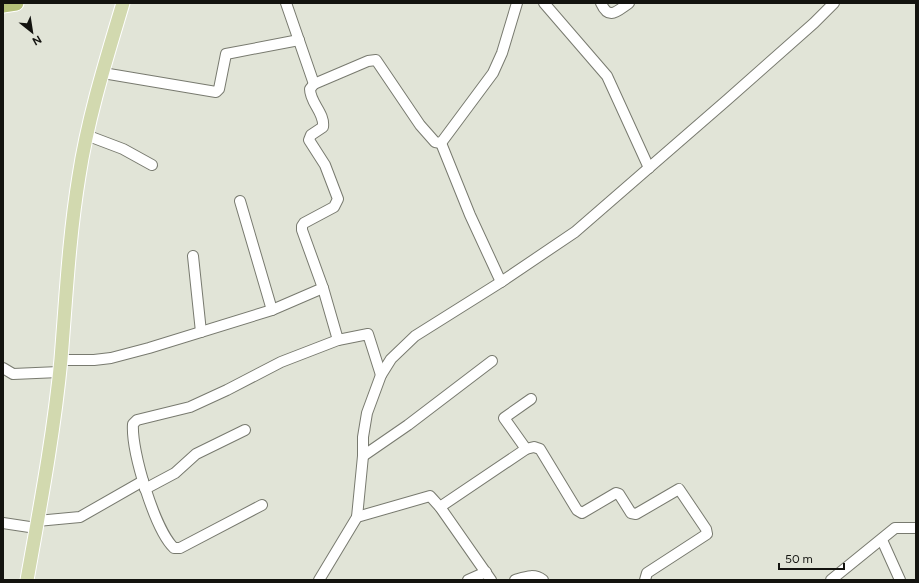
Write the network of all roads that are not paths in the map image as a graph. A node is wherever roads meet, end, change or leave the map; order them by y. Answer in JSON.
{"nodes":[{"id":1,"x":16,"y":3,"type":"edge"},
{"id":2,"x":123,"y":3,"type":"edge"},
{"id":3,"x":286,"y":3,"type":"edge"},
{"id":4,"x":517,"y":3,"type":"edge"},
{"id":5,"x":544,"y":3,"type":"edge"},
{"id":6,"x":601,"y":3,"type":"edge"},
{"id":7,"x":630,"y":3,"type":"edge"},
{"id":8,"x":834,"y":3,"type":"edge"},
{"id":9,"x":3,"y":5,"type":"edge"},
{"id":10,"x":299,"y":40,"type":"junction"},
{"id":11,"x":103,"y":73,"type":"junction"},
{"id":12,"x":314,"y":84,"type":"junction"},
{"id":13,"x":86,"y":135,"type":"junction"},
{"id":14,"x":441,"y":143,"type":"junction"},
{"id":15,"x":152,"y":165,"type":"dead end"},
{"id":16,"x":649,"y":168,"type":"junction"},
{"id":17,"x":240,"y":202,"type":"dead end"},
{"id":18,"x":193,"y":256,"type":"dead end"},
{"id":19,"x":501,"y":282,"type":"junction"},
{"id":20,"x":323,"y":288,"type":"junction"},
{"id":21,"x":272,"y":310,"type":"junction"},
{"id":22,"x":201,"y":332,"type":"junction"},
{"id":23,"x":338,"y":340,"type":"junction"},
{"id":24,"x":492,"y":361,"type":"dead end"},
{"id":25,"x":60,"y":366,"type":"junction"},
{"id":26,"x":3,"y":368,"type":"edge"},
{"id":27,"x":381,"y":375,"type":"junction"},
{"id":28,"x":531,"y":399,"type":"dead end"},
{"id":29,"x":245,"y":430,"type":"dead end"},
{"id":30,"x":526,"y":449,"type":"junction"},
{"id":31,"x":363,"y":456,"type":"junction"},
{"id":32,"x":144,"y":485,"type":"junction"},
{"id":33,"x":262,"y":505,"type":"dead end"},
{"id":34,"x":440,"y":508,"type":"junction"},
{"id":35,"x":357,"y":517,"type":"junction"},
{"id":36,"x":3,"y":523,"type":"edge"},
{"id":37,"x":37,"y":525,"type":"junction"},
{"id":38,"x":916,"y":528,"type":"edge"},
{"id":39,"x":882,"y":540,"type":"junction"},
{"id":40,"x":489,"y":576,"type":"edge"},
{"id":41,"x":27,"y":580,"type":"edge"},
{"id":42,"x":319,"y":580,"type":"edge"},
{"id":43,"x":468,"y":580,"type":"edge"},
{"id":44,"x":515,"y":580,"type":"edge"},
{"id":45,"x":543,"y":580,"type":"edge"},
{"id":46,"x":645,"y":580,"type":"edge"},
{"id":47,"x":831,"y":580,"type":"edge"},
{"id":48,"x":900,"y":580,"type":"edge"}],
"edges":[{"from":1,"to":9,"type":"highway"},
{"from":2,"to":11,"type":"main road"},
{"from":3,"to":10,"type":"street"},
{"from":4,"to":14,"type":"street"},
{"from":5,"to":16,"type":"street"},
{"from":6,"to":7,"type":"street"},
{"from":8,"to":16,"type":"street"},
{"from":10,"to":11,"type":"street"},
{"from":10,"to":12,"type":"street"},
{"from":11,"to":13,"type":"main road"},
{"from":12,"to":14,"type":"street"},
{"from":12,"to":20,"type":"street"},
{"from":13,"to":15,"type":"street"},
{"from":13,"to":25,"type":"main road"},
{"from":14,"to":19,"type":"street"},
{"from":16,"to":19,"type":"street"},
{"from":17,"to":21,"type":"street"},
{"from":18,"to":22,"type":"street"},
{"from":19,"to":27,"type":"street"},
{"from":20,"to":21,"type":"street"},
{"from":20,"to":23,"type":"street"},
{"from":21,"to":22,"type":"street"},
{"from":22,"to":25,"type":"street"},
{"from":23,"to":27,"type":"street"},
{"from":23,"to":32,"type":"street"},
{"from":24,"to":31,"type":"street"},
{"from":25,"to":26,"type":"street"},
{"from":25,"to":37,"type":"main road"},
{"from":27,"to":31,"type":"street"},
{"from":28,"to":30,"type":"street"},
{"from":29,"to":32,"type":"street"},
{"from":30,"to":34,"type":"street"},
{"from":30,"to":46,"type":"street"},
{"from":31,"to":35,"type":"street"},
{"from":32,"to":33,"type":"street"},
{"from":32,"to":37,"type":"street"},
{"from":34,"to":35,"type":"street"},
{"from":34,"to":40,"type":"street"},
{"from":35,"to":42,"type":"street"},
{"from":36,"to":37,"type":"street"},
{"from":37,"to":41,"type":"main road"},
{"from":38,"to":39,"type":"street"},
{"from":39,"to":47,"type":"street"},
{"from":39,"to":48,"type":"street"},
{"from":40,"to":43,"type":"street"},
{"from":44,"to":45,"type":"street"}]}
